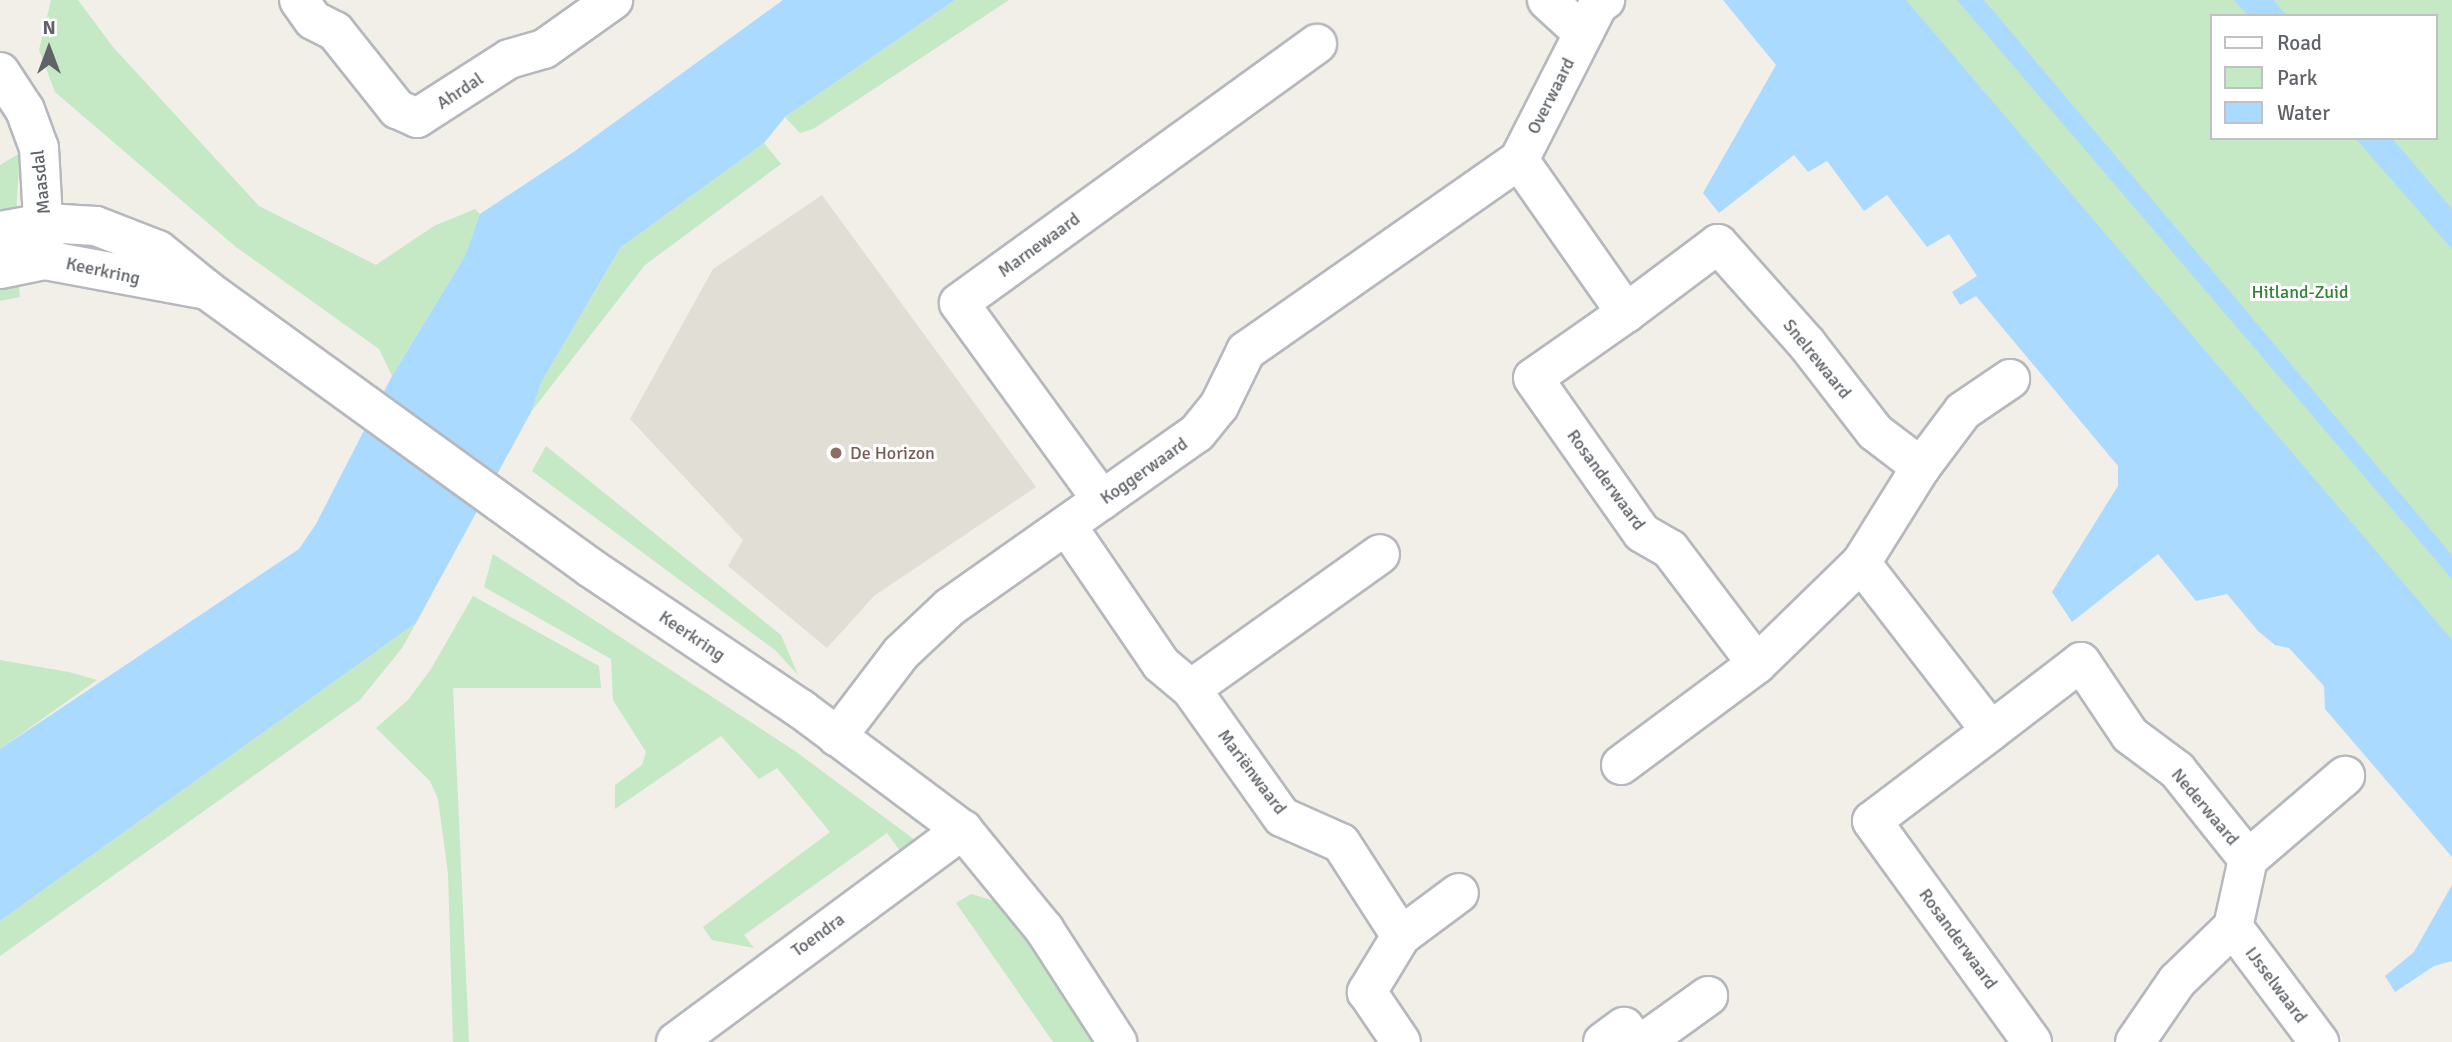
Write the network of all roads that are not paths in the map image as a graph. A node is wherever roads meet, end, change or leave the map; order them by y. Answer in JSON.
{"nodes":[{"id":1,"x":299,"y":0,"type":"edge"},
{"id":2,"x":613,"y":0,"type":"edge"},
{"id":3,"x":1547,"y":0,"type":"edge"},
{"id":4,"x":1605,"y":0,"type":"edge"},
{"id":5,"x":1583,"y":33,"type":"junction"},
{"id":6,"x":1317,"y":44,"type":"dead end"},
{"id":7,"x":0,"y":72,"type":"edge"},
{"id":8,"x":1519,"y":160,"type":"junction"},
{"id":9,"x":0,"y":231,"type":"edge"},
{"id":10,"x":45,"y":241,"type":"junction"},
{"id":11,"x":1718,"y":244,"type":"joint"},
{"id":12,"x":0,"y":269,"type":"edge"},
{"id":13,"x":1626,"y":313,"type":"junction"},
{"id":14,"x":2010,"y":379,"type":"dead end"},
{"id":15,"x":1921,"y":467,"type":"junction"},
{"id":16,"x":1102,"y":500,"type":"junction"},
{"id":17,"x":1067,"y":526,"type":"junction"},
{"id":18,"x":1380,"y":554,"type":"dead end"},
{"id":19,"x":1861,"y":563,"type":"junction"},
{"id":20,"x":2081,"y":662,"type":"joint"},
{"id":21,"x":1757,"y":664,"type":"junction"},
{"id":22,"x":1191,"y":689,"type":"junction"},
{"id":23,"x":1991,"y":731,"type":"junction"},
{"id":24,"x":837,"y":737,"type":"junction"},
{"id":25,"x":1622,"y":765,"type":"dead end"},
{"id":26,"x":2345,"y":776,"type":"dead end"},
{"id":27,"x":963,"y":830,"type":"junction"},
{"id":28,"x":2248,"y":859,"type":"junction"},
{"id":29,"x":1458,"y":893,"type":"dead end"},
{"id":30,"x":2233,"y":927,"type":"junction"},
{"id":31,"x":1401,"y":936,"type":"junction"},
{"id":32,"x":1708,"y":996,"type":"dead end"},
{"id":33,"x":676,"y":1042,"type":"edge"},
{"id":34,"x":1117,"y":1042,"type":"edge"},
{"id":35,"x":1401,"y":1042,"type":"edge"},
{"id":36,"x":1603,"y":1042,"type":"edge"},
{"id":37,"x":1636,"y":1042,"type":"edge"},
{"id":38,"x":1644,"y":1042,"type":"edge"},
{"id":39,"x":2032,"y":1042,"type":"edge"},
{"id":40,"x":2135,"y":1042,"type":"edge"},
{"id":41,"x":2319,"y":1042,"type":"edge"}],
"edges":[{"from":1,"to":2,"type":"street","name":"Ahrdal"},
{"from":3,"to":5,"type":"street"},
{"from":4,"to":5,"type":"street","name":"Overwaard"},
{"from":5,"to":8,"type":"street","name":"Overwaard"},
{"from":6,"to":16,"type":"street","name":"Marnewaard"},
{"from":7,"to":10,"type":"street","name":"Maasdal"},
{"from":8,"to":13,"type":"street"},
{"from":8,"to":16,"type":"street","name":"Koggerwaard"},
{"from":9,"to":10,"type":"street","name":"Keerkring"},
{"from":10,"to":12,"type":"street","name":"Keerkring"},
{"from":10,"to":24,"type":"street","name":"Keerkring"},
{"from":11,"to":13,"type":"street","name":"Rosanderwaard"},
{"from":11,"to":15,"type":"street","name":"Snelrewaard"},
{"from":13,"to":21,"type":"street","name":"Rosanderwaard"},
{"from":14,"to":15,"type":"street"},
{"from":15,"to":19,"type":"street"},
{"from":16,"to":17,"type":"street","name":"Koggerwaard"},
{"from":17,"to":22,"type":"street","name":"Mariënwaard"},
{"from":17,"to":24,"type":"street","name":"Koggerwaard"},
{"from":18,"to":22,"type":"street"},
{"from":19,"to":21,"type":"street"},
{"from":19,"to":23,"type":"street"},
{"from":20,"to":23,"type":"street","name":"Rosanderwaard"},
{"from":20,"to":28,"type":"street","name":"Nederwaard"},
{"from":21,"to":25,"type":"street"},
{"from":22,"to":31,"type":"street","name":"Mariënwaard"},
{"from":23,"to":39,"type":"street","name":"Rosanderwaard"},
{"from":24,"to":27,"type":"street","name":"Keerkring"},
{"from":26,"to":28,"type":"street","name":"Nederwaard"},
{"from":27,"to":33,"type":"street","name":"Toendra"},
{"from":27,"to":34,"type":"street","name":"Keerkring"},
{"from":28,"to":30,"type":"street","name":"Nederwaard"},
{"from":29,"to":31,"type":"street"},
{"from":30,"to":40,"type":"street"},
{"from":30,"to":41,"type":"street","name":"IJsselwaard"},
{"from":31,"to":35,"type":"street"},
{"from":32,"to":38,"type":"street"},
{"from":36,"to":37,"type":"street"}]}
